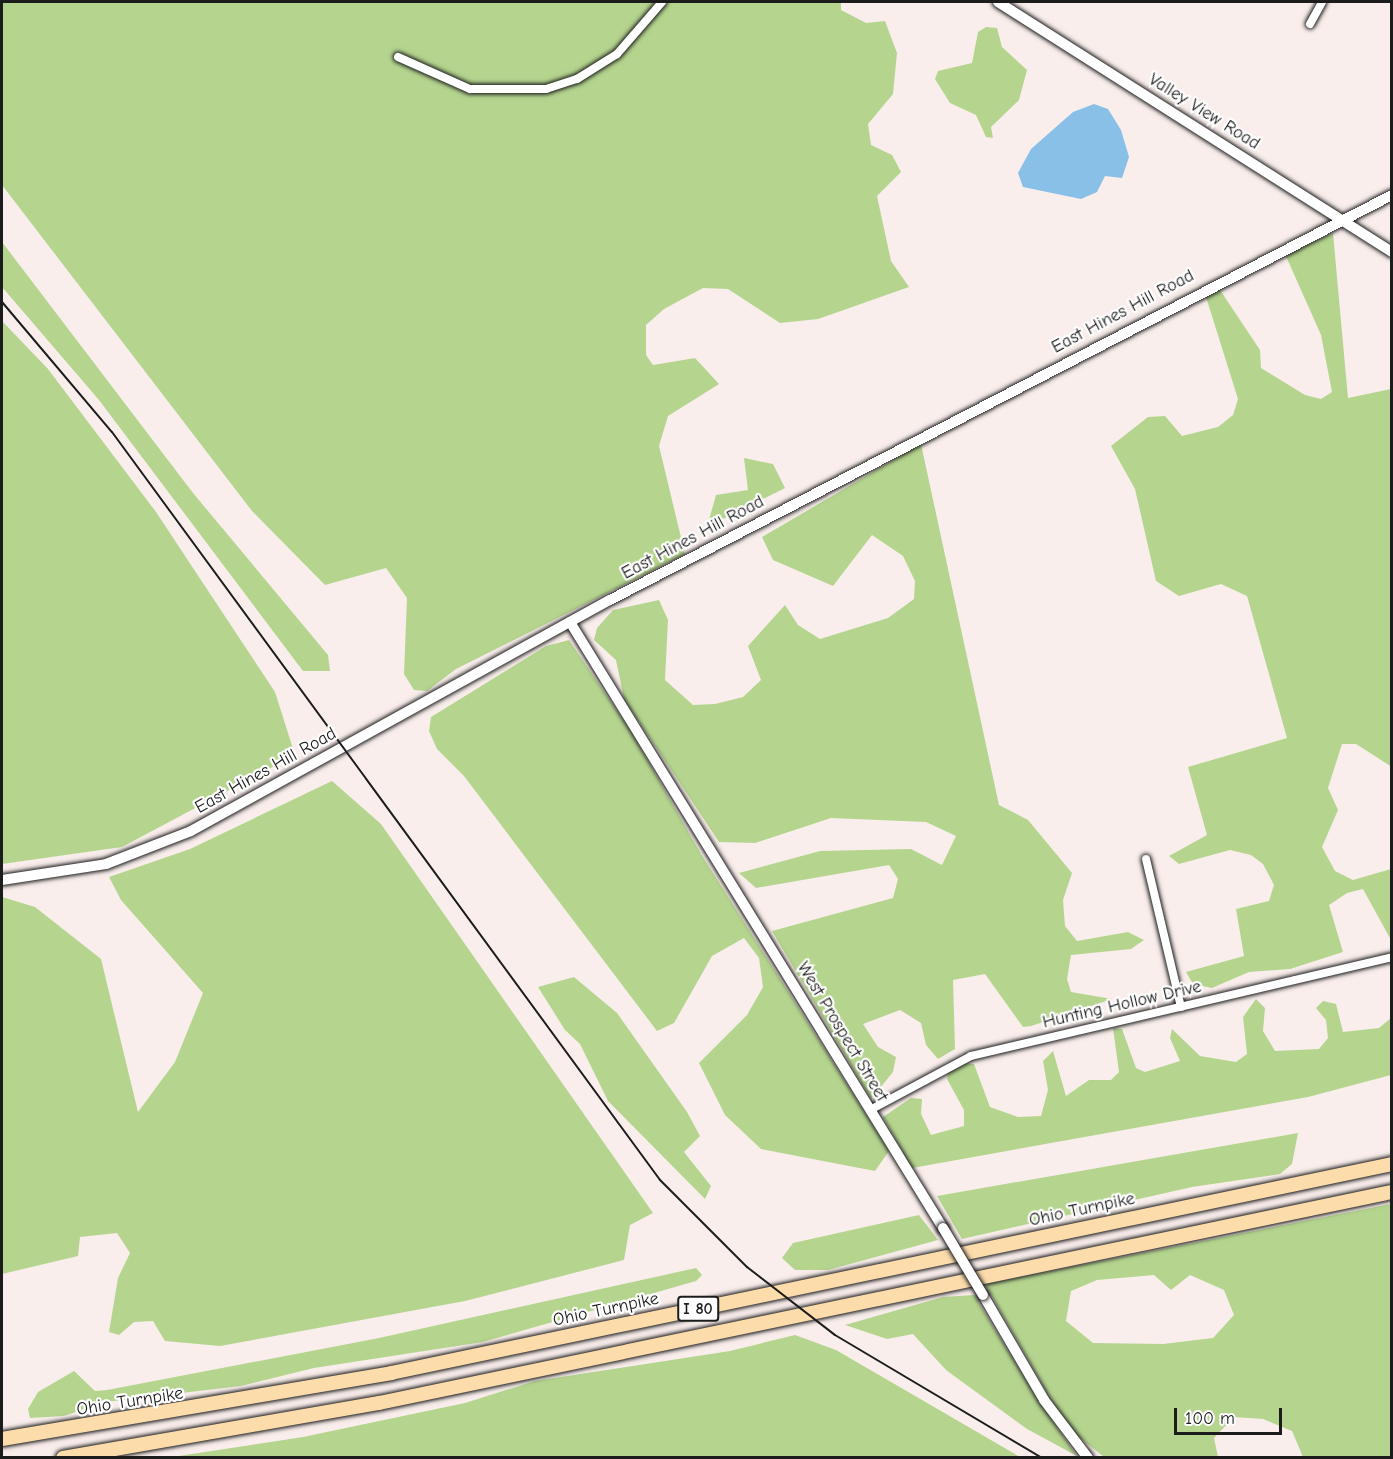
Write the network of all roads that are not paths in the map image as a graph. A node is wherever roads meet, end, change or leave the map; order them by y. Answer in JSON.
{"nodes":[{"id":1,"x":662,"y":2,"type":"edge"},
{"id":2,"x":998,"y":2,"type":"edge"},
{"id":3,"x":1322,"y":2,"type":"edge"},
{"id":4,"x":1311,"y":24,"type":"dead end"},
{"id":5,"x":398,"y":57,"type":"dead end"},
{"id":6,"x":1392,"y":195,"type":"edge"},
{"id":7,"x":1338,"y":219,"type":"junction"},
{"id":8,"x":1392,"y":252,"type":"edge"},
{"id":9,"x":570,"y":622,"type":"junction"},
{"id":10,"x":1146,"y":859,"type":"dead end"},
{"id":11,"x":2,"y":880,"type":"edge"},
{"id":12,"x":1392,"y":957,"type":"edge"},
{"id":13,"x":1181,"y":1007,"type":"junction"},
{"id":14,"x":870,"y":1110,"type":"junction"},
{"id":15,"x":1392,"y":1164,"type":"edge"},
{"id":16,"x":1392,"y":1192,"type":"edge"},
{"id":17,"x":2,"y":1439,"type":"edge"},
{"id":18,"x":63,"y":1458,"type":"edge"},
{"id":19,"x":1088,"y":1458,"type":"edge"}],
"edges":[{"from":1,"to":5,"type":"street"},
{"from":2,"to":7,"type":"street","name":"Valley View Road"},
{"from":3,"to":4,"type":"street"},
{"from":6,"to":7,"type":"street","name":"East Hines Hill Road"},
{"from":7,"to":8,"type":"street","name":"Valley View Road"},
{"from":7,"to":9,"type":"street","name":"East Hines Hill Road"},
{"from":9,"to":11,"type":"street","name":"East Hines Hill Road"},
{"from":9,"to":14,"type":"street","name":"West Prospect Street"},
{"from":10,"to":13,"type":"street"},
{"from":12,"to":13,"type":"street","name":"Hunting Hollow Drive"},
{"from":13,"to":14,"type":"street","name":"Hunting Hollow Drive"},
{"from":14,"to":19,"type":"street","name":"West Prospect Street","bridge":true},
{"from":15,"to":17,"type":"highway","name":"Ohio Turnpike","number":"I 80"},
{"from":16,"to":18,"type":"highway","number":"I 80"}]}
